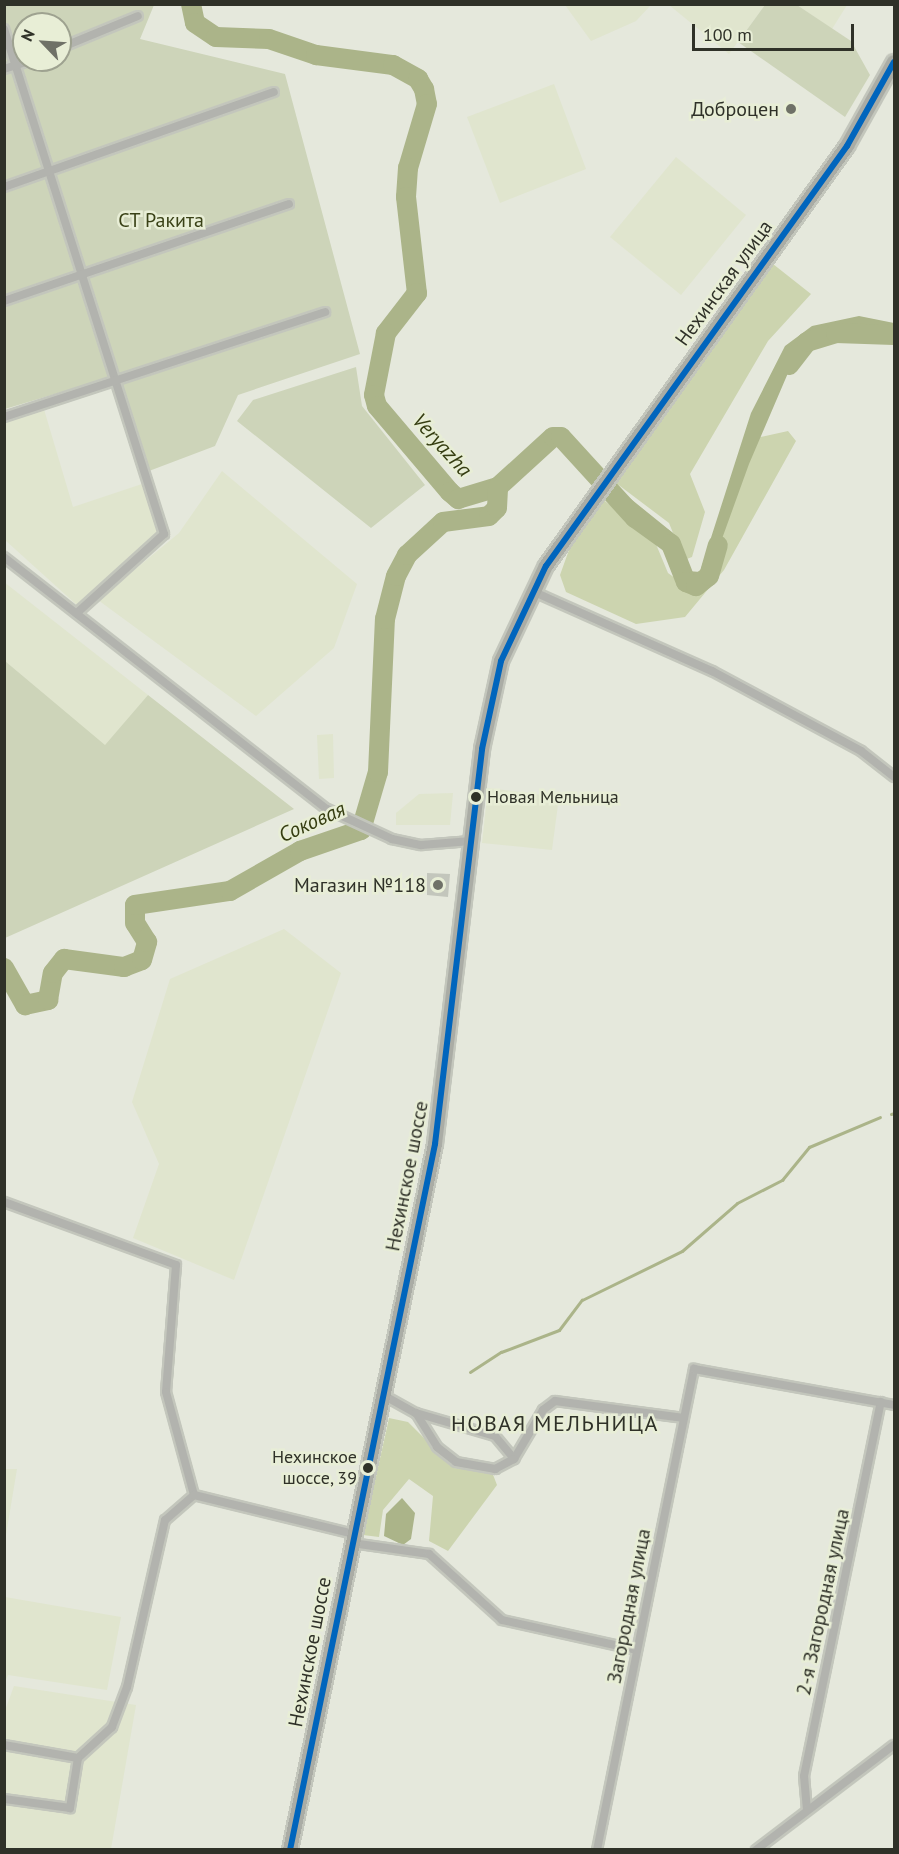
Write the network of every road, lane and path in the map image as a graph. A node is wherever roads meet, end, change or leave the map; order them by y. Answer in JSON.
{"nodes":[{"id":1,"x":138,"y":16,"type":"dead end"},
{"id":2,"x":4,"y":29,"type":"edge"},
{"id":3,"x":72,"y":43,"type":"edge"},
{"id":4,"x":12,"y":54,"type":"edge"},
{"id":5,"x":894,"y":62,"type":"edge"},
{"id":6,"x":18,"y":72,"type":"edge"},
{"id":7,"x":274,"y":92,"type":"dead end"},
{"id":8,"x":50,"y":171,"type":"junction"},
{"id":9,"x":4,"y":187,"type":"edge"},
{"id":10,"x":289,"y":204,"type":"dead end"},
{"id":11,"x":82,"y":276,"type":"junction"},
{"id":12,"x":4,"y":301,"type":"edge"},
{"id":13,"x":325,"y":312,"type":"dead end"},
{"id":14,"x":115,"y":382,"type":"junction"},
{"id":15,"x":4,"y":417,"type":"edge"},
{"id":16,"x":577,"y":522,"type":"joint"},
{"id":17,"x":4,"y":557,"type":"edge"},
{"id":18,"x":532,"y":591,"type":"junction"},
{"id":19,"x":77,"y":613,"type":"junction"},
{"id":20,"x":894,"y":777,"type":"edge"},
{"id":21,"x":471,"y":841,"type":"junction"},
{"id":22,"x":4,"y":1202,"type":"edge"},
{"id":23,"x":383,"y":1395,"type":"junction"},
{"id":24,"x":881,"y":1402,"type":"junction"},
{"id":25,"x":894,"y":1405,"type":"edge"},
{"id":26,"x":416,"y":1413,"type":"junction"},
{"id":27,"x":684,"y":1418,"type":"junction"},
{"id":28,"x":514,"y":1459,"type":"junction"},
{"id":29,"x":194,"y":1495,"type":"junction"},
{"id":30,"x":353,"y":1539,"type":"junction"},
{"id":31,"x":637,"y":1650,"type":"junction"},
{"id":32,"x":4,"y":1745,"type":"edge"},
{"id":33,"x":894,"y":1745,"type":"edge"},
{"id":34,"x":78,"y":1758,"type":"junction"},
{"id":35,"x":4,"y":1799,"type":"edge"},
{"id":36,"x":807,"y":1810,"type":"junction"},
{"id":37,"x":290,"y":1850,"type":"edge"},
{"id":38,"x":597,"y":1850,"type":"edge"},
{"id":39,"x":756,"y":1850,"type":"edge"}],
"edges":[{"from":1,"to":3,"type":"street"},
{"from":2,"to":4,"type":"street"},
{"from":5,"to":16,"type":"main road","name":"Нехинская улица"},
{"from":6,"to":8,"type":"street"},
{"from":7,"to":8,"type":"street"},
{"from":8,"to":9,"type":"street"},
{"from":8,"to":11,"type":"street"},
{"from":10,"to":11,"type":"street"},
{"from":11,"to":12,"type":"street"},
{"from":11,"to":14,"type":"street"},
{"from":13,"to":14,"type":"street"},
{"from":14,"to":15,"type":"street"},
{"from":14,"to":19,"type":"street"},
{"from":16,"to":18,"type":"main road","name":"Нехинское шоссе"},
{"from":17,"to":19,"type":"street"},
{"from":18,"to":20,"type":"street"},
{"from":18,"to":21,"type":"main road","name":"Нехинское шоссе"},
{"from":19,"to":21,"type":"street"},
{"from":21,"to":23,"type":"main road","name":"Нехинское шоссе"},
{"from":22,"to":29,"type":"street"},
{"from":23,"to":26,"type":"street"},
{"from":23,"to":30,"type":"main road","name":"Нехинское шоссе"},
{"from":24,"to":25,"type":"street"},
{"from":24,"to":27,"type":"street","name":"Загородная улица"},
{"from":24,"to":36,"type":"street","name":"2-я Загородная улица"},
{"from":26,"to":28,"type":"street"},
{"from":26,"to":28,"type":"street"},
{"from":27,"to":28,"type":"street"},
{"from":27,"to":31,"type":"street","name":"Загородная улица"},
{"from":29,"to":30,"type":"street"},
{"from":29,"to":34,"type":"street"},
{"from":30,"to":31,"type":"street"},
{"from":30,"to":37,"type":"main road","name":"Нехинское шоссе"},
{"from":31,"to":38,"type":"street","name":"Загородная улица"},
{"from":32,"to":34,"type":"street"},
{"from":33,"to":36,"type":"street"},
{"from":34,"to":35,"type":"street"},
{"from":36,"to":39,"type":"street"}]}
